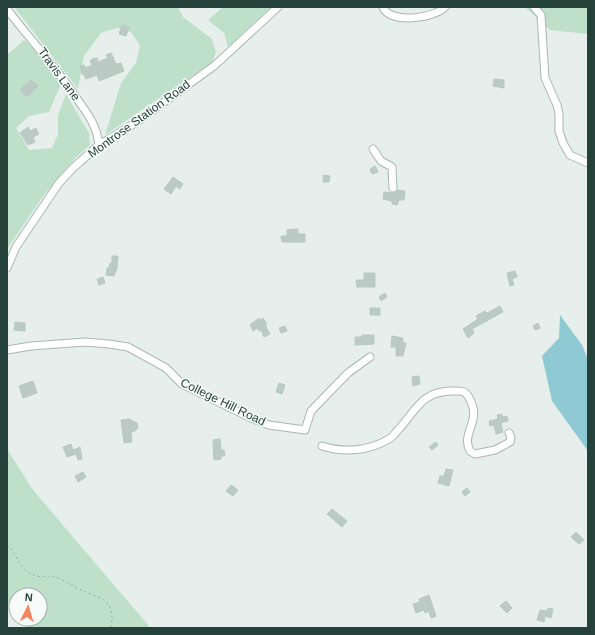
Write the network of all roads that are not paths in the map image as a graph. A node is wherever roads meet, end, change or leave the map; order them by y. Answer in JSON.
{"nodes":[{"id":1,"x":278,"y":7,"type":"edge"},
{"id":2,"x":383,"y":7,"type":"edge"},
{"id":3,"x":446,"y":7,"type":"edge"},
{"id":4,"x":534,"y":7,"type":"edge"},
{"id":5,"x":7,"y":9,"type":"edge"},
{"id":6,"x":99,"y":145,"type":"junction"},
{"id":7,"x":374,"y":149,"type":"dead end"},
{"id":8,"x":588,"y":163,"type":"edge"},
{"id":9,"x":393,"y":188,"type":"dead end"},
{"id":10,"x":7,"y":268,"type":"edge"},
{"id":11,"x":7,"y":350,"type":"edge"},
{"id":12,"x":370,"y":357,"type":"dead end"},
{"id":13,"x":509,"y":433,"type":"dead end"},
{"id":14,"x":322,"y":446,"type":"dead end"}],
"edges":[{"from":1,"to":6,"type":"street","name":"Montrose Station Road"},
{"from":2,"to":3,"type":"street"},
{"from":4,"to":8,"type":"street"},
{"from":5,"to":6,"type":"street","name":"Travis Lane"},
{"from":6,"to":10,"type":"street","name":"Montrose Station Road"},
{"from":7,"to":9,"type":"street"},
{"from":11,"to":12,"type":"street","name":"College Hill Road"},
{"from":13,"to":14,"type":"street"}]}
